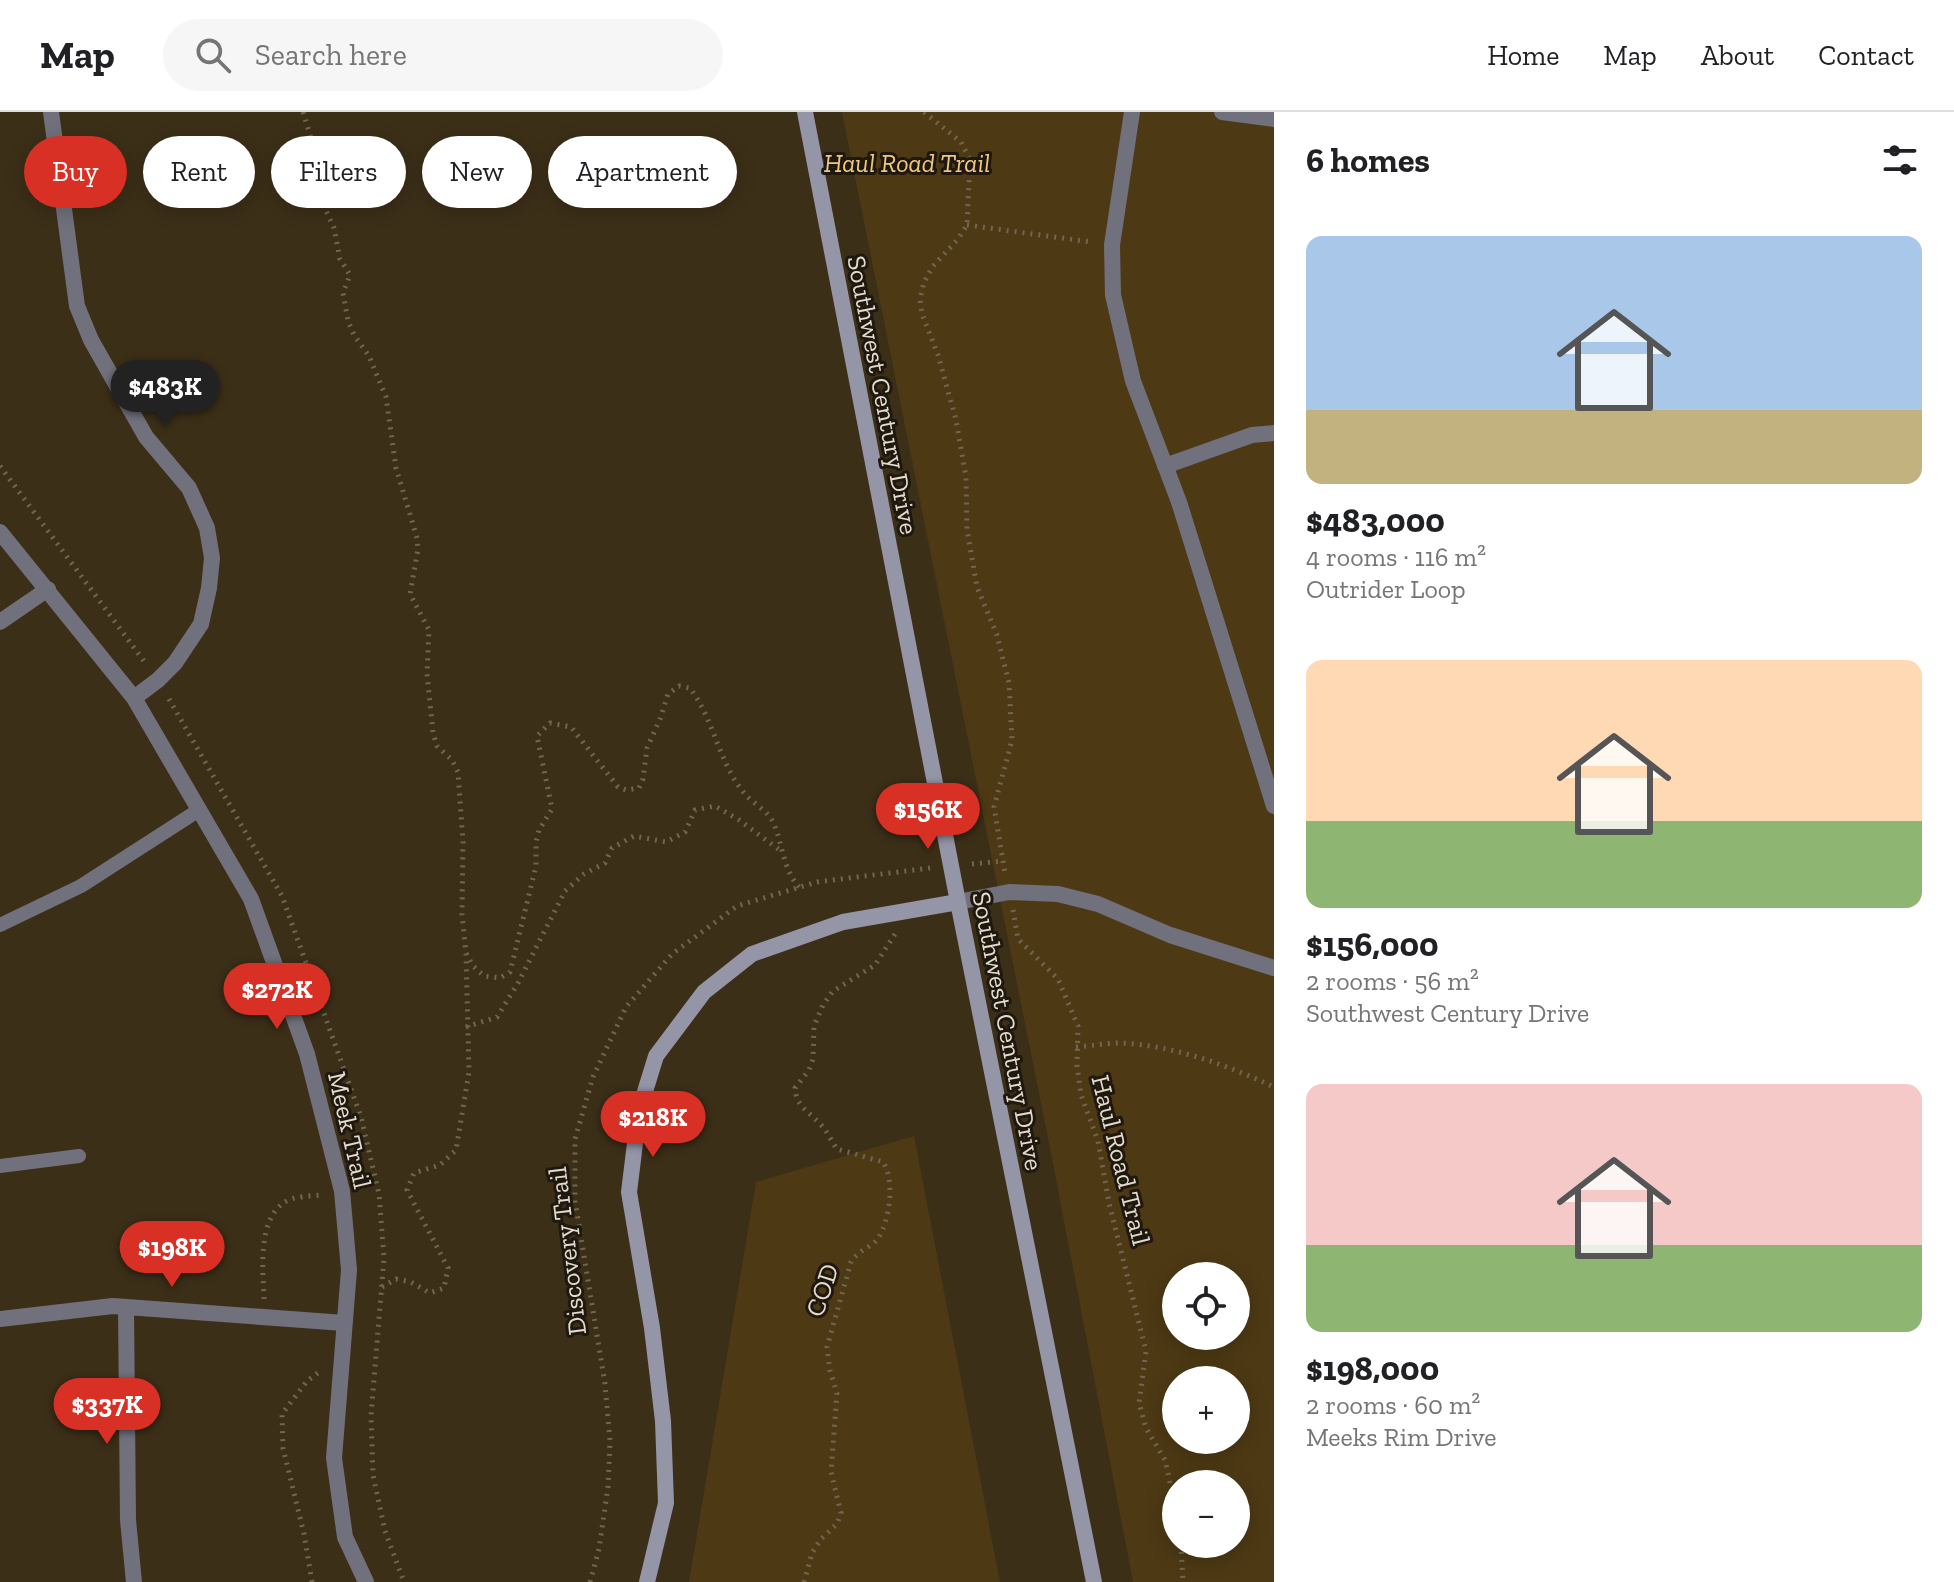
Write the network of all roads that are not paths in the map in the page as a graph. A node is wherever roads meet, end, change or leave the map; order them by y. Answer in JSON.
{"nodes":[{"id":1,"x":51,"y":112,"type":"edge"},
{"id":2,"x":805,"y":112,"type":"edge"},
{"id":3,"x":1132,"y":112,"type":"edge"},
{"id":4,"x":1222,"y":112,"type":"edge"},
{"id":5,"x":1267,"y":116,"type":"edge"},
{"id":6,"x":1274,"y":433,"type":"edge"},
{"id":7,"x":1165,"y":466,"type":"junction"},
{"id":8,"x":0,"y":532,"type":"edge"},
{"id":9,"x":48,"y":589,"type":"junction"},
{"id":10,"x":0,"y":622,"type":"edge"},
{"id":11,"x":134,"y":698,"type":"junction"},
{"id":12,"x":1272,"y":786,"type":"edge"},
{"id":13,"x":1274,"y":806,"type":"edge"},
{"id":14,"x":199,"y":810,"type":"junction"},
{"id":15,"x":958,"y":902,"type":"junction"},
{"id":16,"x":0,"y":925,"type":"edge"},
{"id":17,"x":1273,"y":963,"type":"edge"},
{"id":18,"x":79,"y":1156,"type":"dead end"},
{"id":19,"x":0,"y":1166,"type":"edge"},
{"id":20,"x":126,"y":1307,"type":"junction"},
{"id":21,"x":0,"y":1319,"type":"edge"},
{"id":22,"x":344,"y":1323,"type":"junction"},
{"id":23,"x":134,"y":1582,"type":"edge"},
{"id":24,"x":366,"y":1582,"type":"edge"},
{"id":25,"x":647,"y":1582,"type":"edge"},
{"id":26,"x":1094,"y":1582,"type":"edge"}],
"edges":[{"from":1,"to":11,"type":"street"},
{"from":2,"to":15,"type":"main road","name":"Southwest Century Drive"},
{"from":3,"to":7,"type":"street"},
{"from":4,"to":5,"type":"street"},
{"from":6,"to":7,"type":"street"},
{"from":7,"to":12,"type":"street"},
{"from":8,"to":9,"type":"street","name":"Meek Trail"},
{"from":9,"to":10,"type":"street"},
{"from":9,"to":11,"type":"street","name":"Meek Trail"},
{"from":11,"to":14,"type":"street","name":"Meek Trail"},
{"from":12,"to":13,"type":"street"},
{"from":14,"to":16,"type":"lane"},
{"from":14,"to":22,"type":"street","name":"Meek Trail"},
{"from":15,"to":17,"type":"street"},
{"from":15,"to":25,"type":"main road"},
{"from":15,"to":26,"type":"main road","name":"Southwest Century Drive"},
{"from":18,"to":19,"type":"lane"},
{"from":20,"to":21,"type":"street"},
{"from":20,"to":22,"type":"street"},
{"from":20,"to":23,"type":"street"},
{"from":22,"to":24,"type":"street","name":"Meek Trail"}]}
